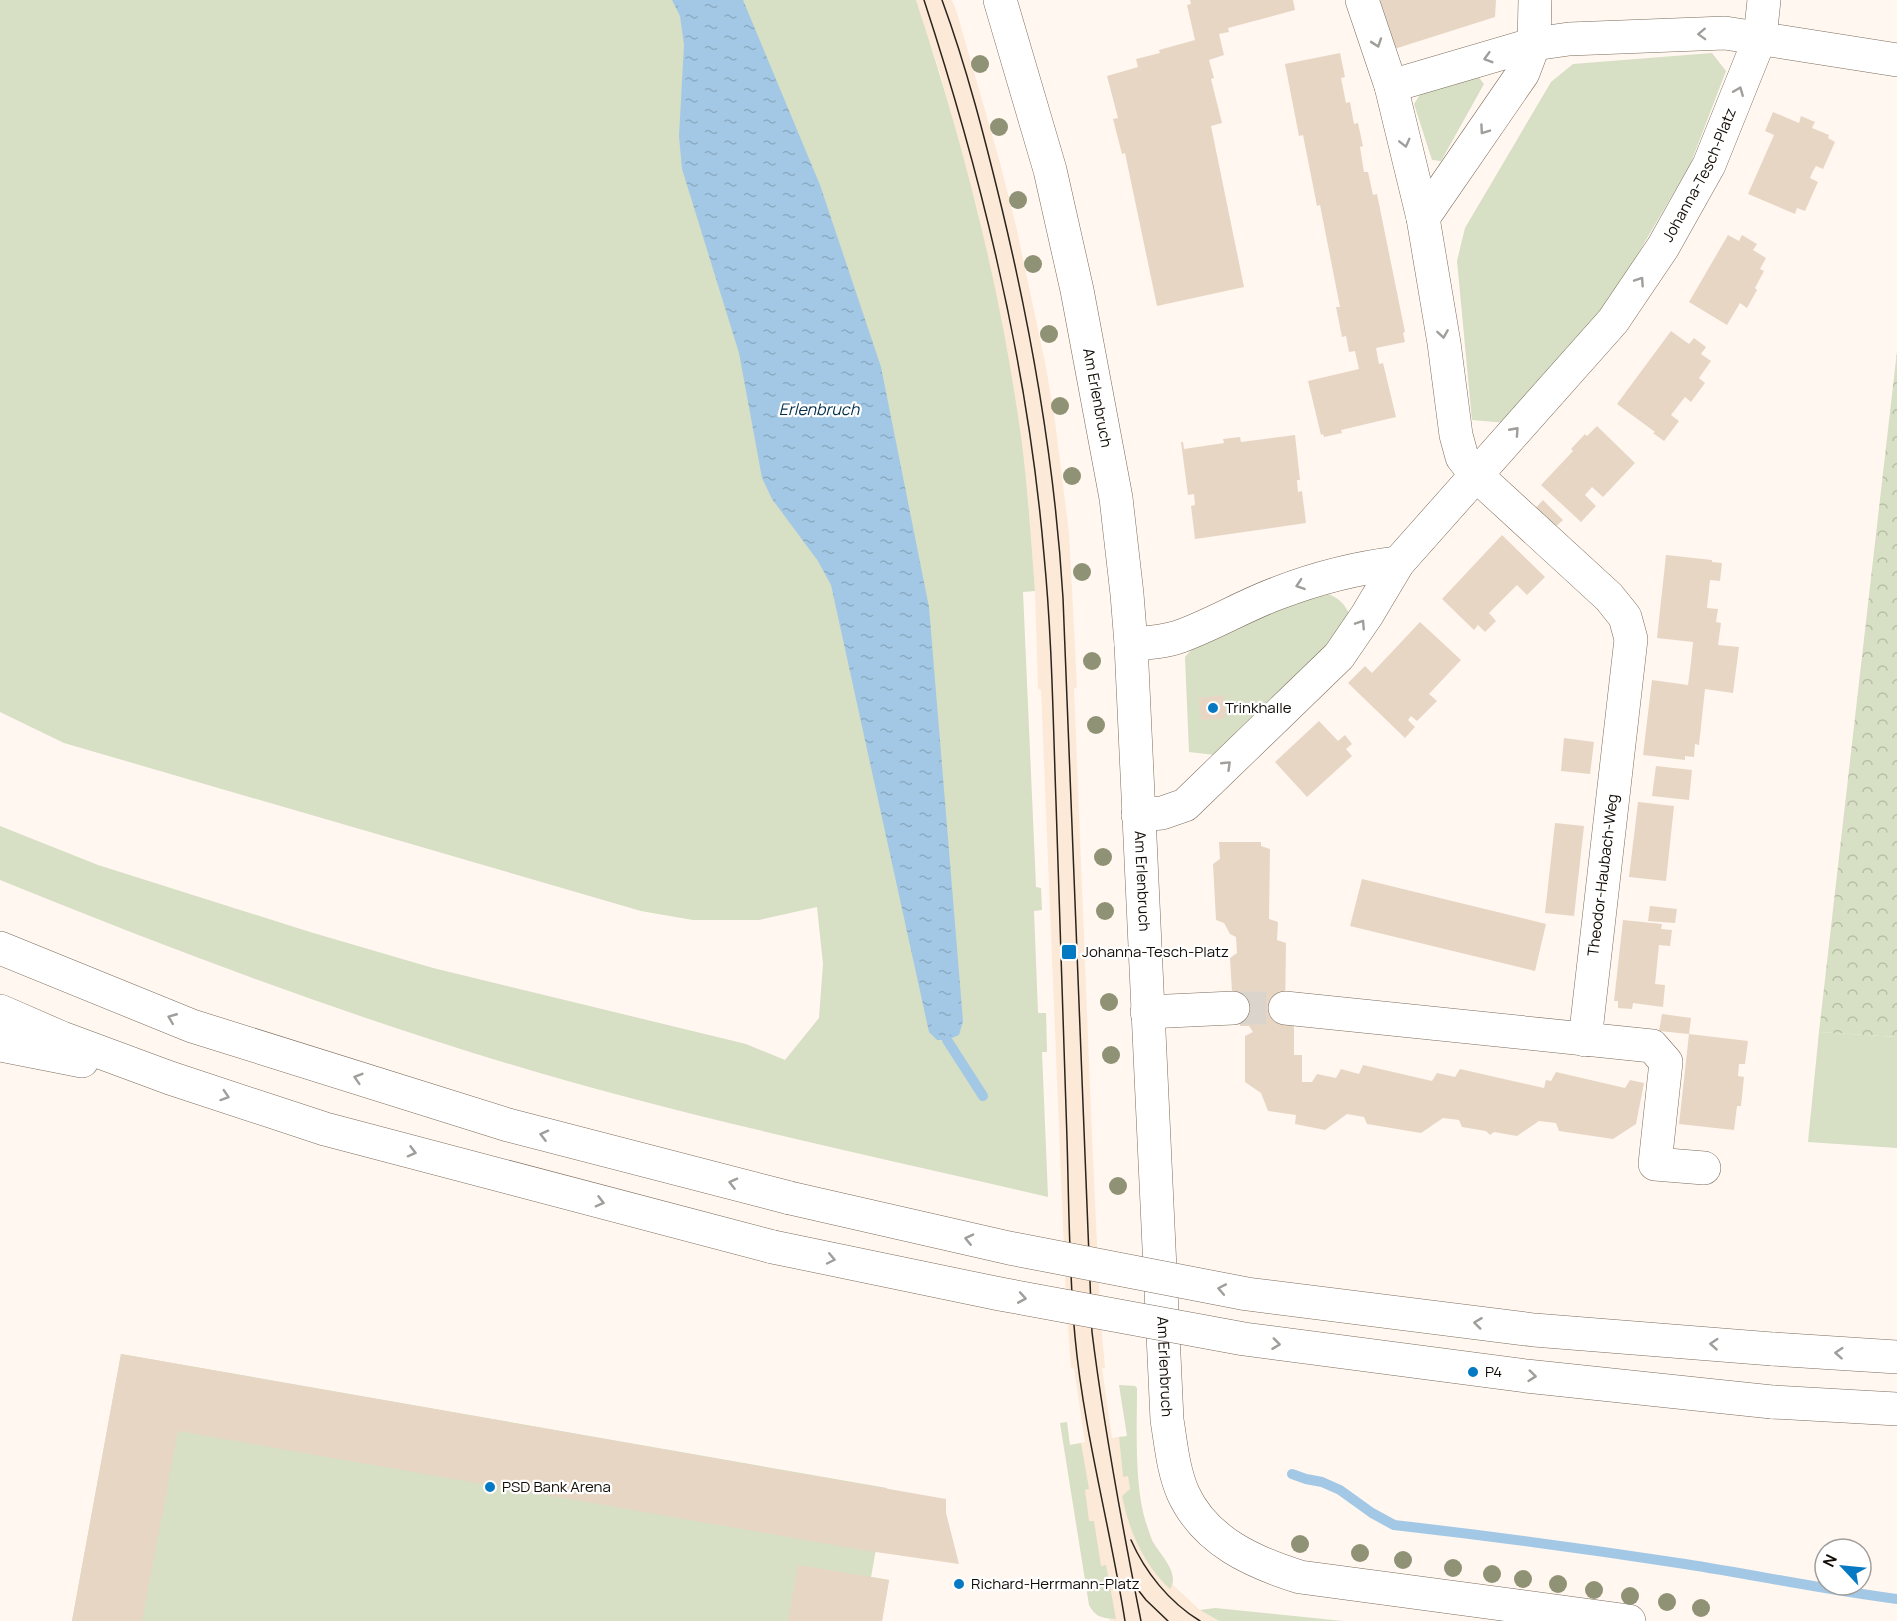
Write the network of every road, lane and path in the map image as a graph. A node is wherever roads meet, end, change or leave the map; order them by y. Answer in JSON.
{"nodes":[{"id":1,"x":1000,"y":0,"type":"edge"},
{"id":2,"x":1362,"y":0,"type":"edge"},
{"id":3,"x":1535,"y":0,"type":"edge"},
{"id":4,"x":1764,"y":0,"type":"edge"},
{"id":5,"x":1760,"y":38,"type":"junction"},
{"id":6,"x":1534,"y":44,"type":"junction"},
{"id":7,"x":1897,"y":60,"type":"edge"},
{"id":8,"x":1391,"y":86,"type":"junction"},
{"id":9,"x":1423,"y":218,"type":"junction"},
{"id":10,"x":1476,"y":475,"type":"junction"},
{"id":11,"x":1398,"y":563,"type":"junction"},
{"id":12,"x":1131,"y":644,"type":"junction"},
{"id":13,"x":1138,"y":815,"type":"junction"},
{"id":14,"x":0,"y":948,"type":"edge"},
{"id":15,"x":1233,"y":1008,"type":"tunnel mouth"},
{"id":16,"x":1285,"y":1008,"type":"tunnel mouth"},
{"id":17,"x":0,"y":1011,"type":"edge"},
{"id":18,"x":1147,"y":1012,"type":"junction"},
{"id":19,"x":1585,"y":1040,"type":"junction"},
{"id":20,"x":0,"y":1045,"type":"edge"},
{"id":21,"x":170,"y":1078,"type":"junction"},
{"id":22,"x":1704,"y":1168,"type":"dead end"},
{"id":23,"x":1161,"y":1316,"type":"junction"},
{"id":24,"x":1239,"y":1329,"type":"dead end"},
{"id":25,"x":1897,"y":1357,"type":"edge"},
{"id":26,"x":1897,"y":1409,"type":"edge"},
{"id":27,"x":1629,"y":1621,"type":"edge"}],
"edges":[{"from":1,"to":12,"type":"main road","name":"Am Erlenbruch"},
{"from":2,"to":8,"type":"main road","one_way":true},
{"from":3,"to":6,"type":"main road"},
{"from":4,"to":5,"type":"main road","name":"Johanna-Tesch-Platz"},
{"from":5,"to":6,"type":"main road","one_way":true},
{"from":5,"to":7,"type":"main road"},
{"from":10,"to":5,"type":"main road","name":"Johanna-Tesch-Platz","one_way":true},
{"from":6,"to":8,"type":"main road","one_way":true},
{"from":6,"to":9,"type":"main road","one_way":true},
{"from":8,"to":9,"type":"main road","one_way":true},
{"from":9,"to":10,"type":"main road","one_way":true},
{"from":10,"to":11,"type":"main road","name":"Johanna-Tesch-Platz"},
{"from":10,"to":19,"type":"main road","name":"Theodor-Haubach-Weg"},
{"from":11,"to":12,"type":"main road","one_way":true},
{"from":13,"to":11,"type":"main road","name":"Johanna-Tesch-Platz","one_way":true},
{"from":12,"to":13,"type":"main road","name":"Am Erlenbruch"},
{"from":13,"to":18,"type":"main road","name":"Am Erlenbruch"},
{"from":25,"to":14,"type":"main road","one_way":true,"bridge":true},
{"from":15,"to":18,"type":"main road"},
{"from":16,"to":19,"type":"main road"},
{"from":17,"to":21,"type":"main road"},
{"from":18,"to":23,"type":"main road","name":"Am Erlenbruch"},
{"from":19,"to":22,"type":"main road"},
{"from":20,"to":21,"type":"main road"},
{"from":21,"to":26,"type":"main road","one_way":true,"bridge":true},
{"from":23,"to":24,"type":"main road"},
{"from":23,"to":27,"type":"main road","name":"Am Erlenbruch"}]}
